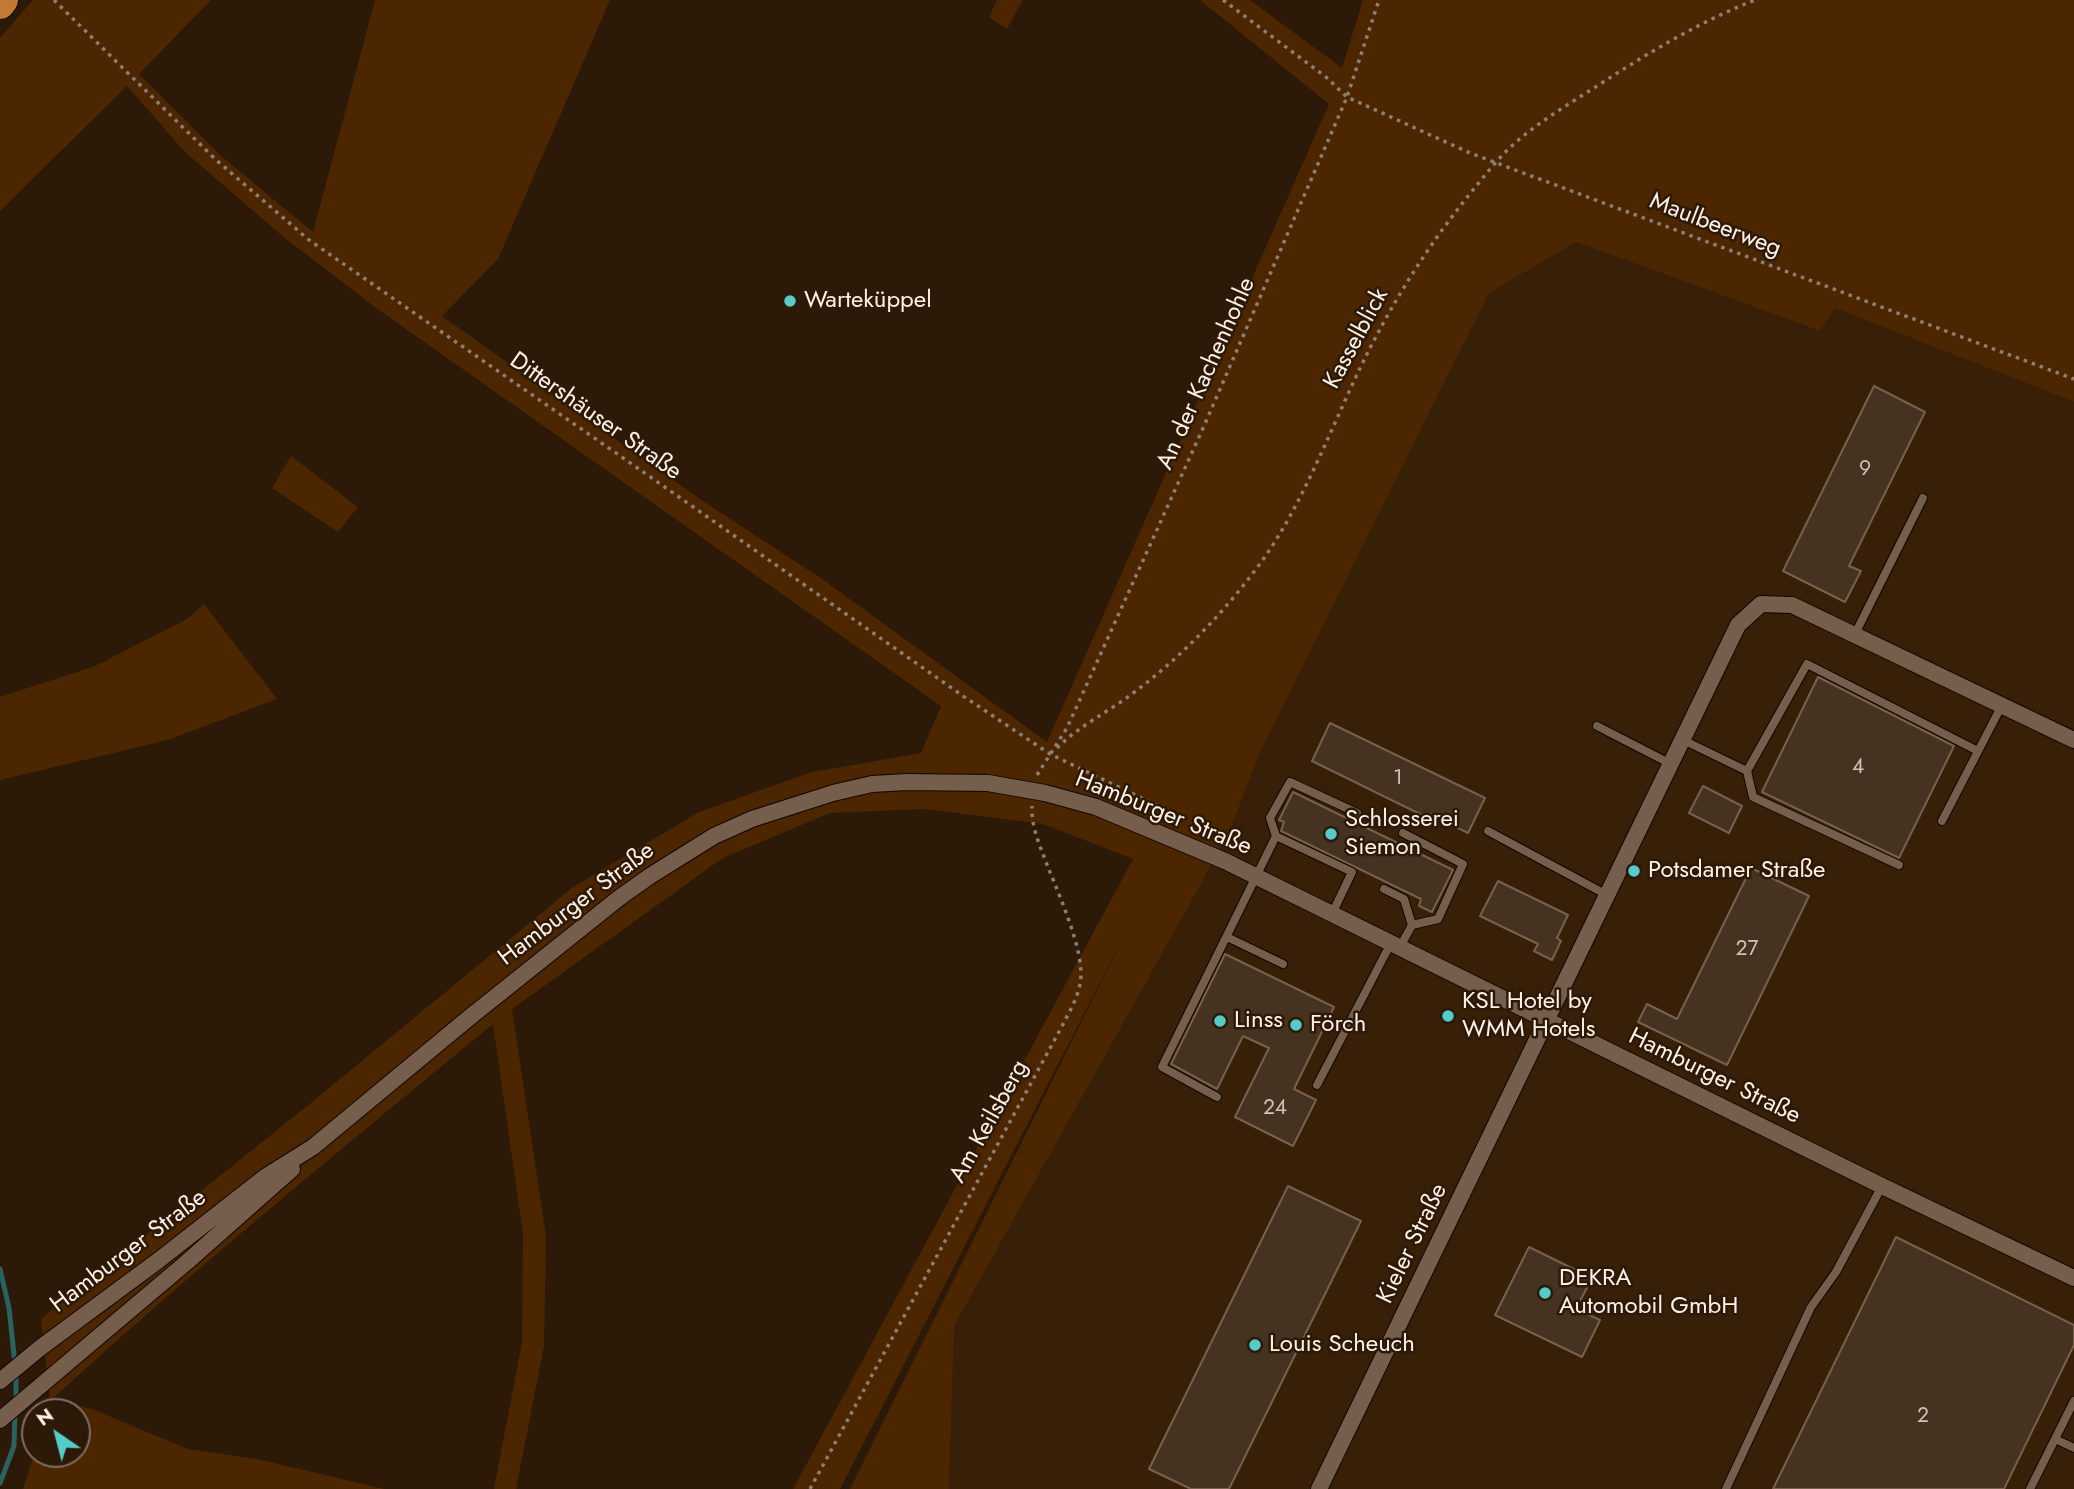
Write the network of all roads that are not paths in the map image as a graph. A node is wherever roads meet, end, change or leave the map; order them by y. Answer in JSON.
{"nodes":[{"id":1,"x":1923,"y":498,"type":"dead end"},
{"id":2,"x":1856,"y":634,"type":"junction"},
{"id":3,"x":2002,"y":705,"type":"junction"},
{"id":4,"x":1597,"y":726,"type":"dead end"},
{"id":5,"x":1683,"y":740,"type":"junction"},
{"id":6,"x":2074,"y":740,"type":"edge"},
{"id":7,"x":1978,"y":751,"type":"junction"},
{"id":8,"x":1671,"y":764,"type":"junction"},
{"id":9,"x":1747,"y":771,"type":"junction"},
{"id":10,"x":1357,"y":813,"type":"dead end"},
{"id":11,"x":1942,"y":821,"type":"dead end"},
{"id":12,"x":1488,"y":831,"type":"dead end"},
{"id":13,"x":1403,"y":833,"type":"dead end"},
{"id":14,"x":1276,"y":836,"type":"junction"},
{"id":15,"x":1899,"y":865,"type":"dead end"},
{"id":16,"x":1255,"y":876,"type":"junction"},
{"id":17,"x":1384,"y":888,"type":"dead end"},
{"id":18,"x":1607,"y":895,"type":"junction"},
{"id":19,"x":1332,"y":914,"type":"junction"},
{"id":20,"x":1412,"y":925,"type":"junction"},
{"id":21,"x":1227,"y":937,"type":"junction"},
{"id":22,"x":1396,"y":945,"type":"junction"},
{"id":23,"x":1283,"y":964,"type":"dead end"},
{"id":24,"x":1547,"y":1020,"type":"junction"},
{"id":25,"x":1317,"y":1085,"type":"dead end"},
{"id":26,"x":1217,"y":1097,"type":"dead end"},
{"id":27,"x":313,"y":1147,"type":"junction"},
{"id":28,"x":1882,"y":1186,"type":"junction"},
{"id":29,"x":2074,"y":1278,"type":"edge"},
{"id":30,"x":0,"y":1381,"type":"edge"},
{"id":31,"x":2074,"y":1401,"type":"edge"},
{"id":32,"x":0,"y":1420,"type":"edge"},
{"id":33,"x":2055,"y":1439,"type":"junction"},
{"id":34,"x":2074,"y":1448,"type":"edge"},
{"id":35,"x":1319,"y":1489,"type":"edge"},
{"id":36,"x":1726,"y":1489,"type":"edge"},
{"id":37,"x":2030,"y":1489,"type":"edge"}],
"edges":[{"from":1,"to":2,"type":"lane"},
{"from":2,"to":3,"type":"street"},
{"from":2,"to":5,"type":"street"},
{"from":3,"to":6,"type":"street"},
{"from":3,"to":7,"type":"lane"},
{"from":4,"to":8,"type":"lane"},
{"from":5,"to":8,"type":"street"},
{"from":5,"to":9,"type":"lane"},
{"from":7,"to":9,"type":"lane"},
{"from":7,"to":11,"type":"lane"},
{"from":8,"to":18,"type":"street"},
{"from":9,"to":15,"type":"lane"},
{"from":10,"to":14,"type":"lane"},
{"from":12,"to":18,"type":"lane"},
{"from":13,"to":20,"type":"lane"},
{"from":14,"to":16,"type":"lane"},
{"from":14,"to":19,"type":"lane"},
{"from":16,"to":19,"type":"street","name":"Hamburger Straße"},
{"from":16,"to":21,"type":"lane"},
{"from":16,"to":27,"type":"street","name":"Hamburger Straße"},
{"from":17,"to":20,"type":"lane"},
{"from":18,"to":24,"type":"street"},
{"from":19,"to":22,"type":"street","name":"Hamburger Straße"},
{"from":20,"to":22,"type":"lane"},
{"from":21,"to":23,"type":"lane"},
{"from":21,"to":26,"type":"lane"},
{"from":22,"to":24,"type":"street","name":"Hamburger Straße"},
{"from":22,"to":25,"type":"lane"},
{"from":24,"to":28,"type":"street","name":"Hamburger Straße"},
{"from":24,"to":35,"type":"street","name":"Kieler Straße"},
{"from":27,"to":30,"type":"street","name":"Hamburger Straße"},
{"from":27,"to":32,"type":"street"},
{"from":28,"to":29,"type":"street","name":"Hamburger Straße"},
{"from":28,"to":36,"type":"lane"},
{"from":31,"to":33,"type":"lane"},
{"from":33,"to":34,"type":"lane"},
{"from":33,"to":37,"type":"lane"}]}
